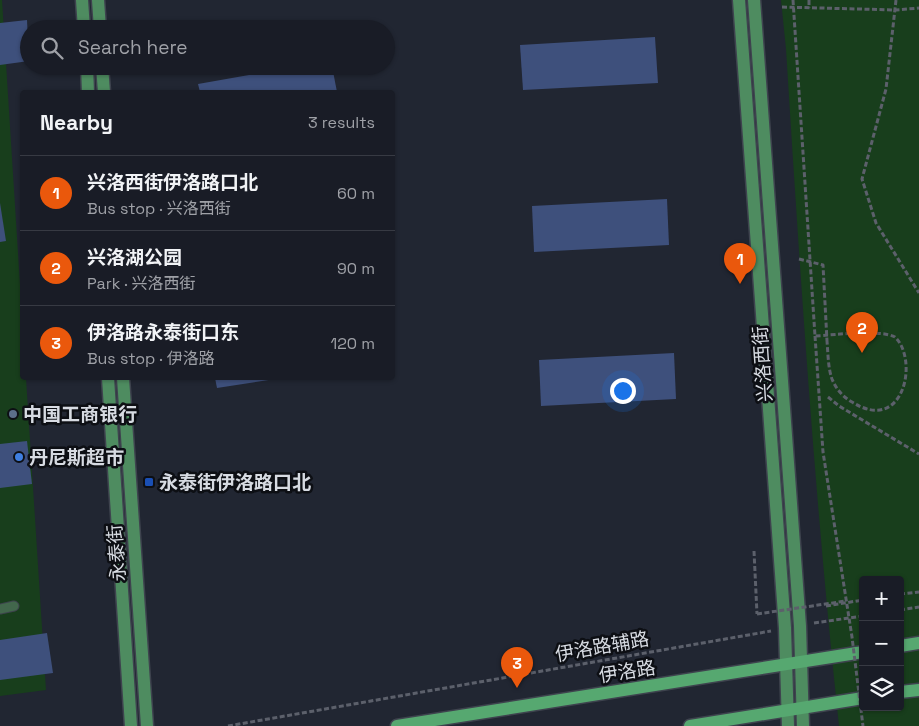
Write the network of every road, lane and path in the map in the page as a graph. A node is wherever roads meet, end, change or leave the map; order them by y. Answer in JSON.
{"nodes":[{"id":1,"x":82,"y":0,"type":"edge"},
{"id":2,"x":98,"y":0,"type":"edge"},
{"id":3,"x":739,"y":0,"type":"edge"},
{"id":4,"x":754,"y":0,"type":"edge"},
{"id":5,"x":793,"y":0,"type":"edge"},
{"id":6,"x":809,"y":0,"type":"edge"},
{"id":7,"x":896,"y":0,"type":"edge"},
{"id":8,"x":782,"y":7,"type":"dead end"},
{"id":9,"x":809,"y":8,"type":"junction"},
{"id":10,"x":919,"y":8,"type":"edge"},
{"id":11,"x":896,"y":10,"type":"junction"},
{"id":12,"x":83,"y":20,"type":"edge"},
{"id":13,"x":99,"y":20,"type":"edge"},
{"id":14,"x":87,"y":75,"type":"edge"},
{"id":15,"x":103,"y":75,"type":"edge"},
{"id":16,"x":88,"y":90,"type":"edge"},
{"id":17,"x":104,"y":90,"type":"edge"},
{"id":18,"x":799,"y":259,"type":"dead end"},
{"id":19,"x":919,"y":293,"type":"edge"},
{"id":20,"x":815,"y":336,"type":"junction"},
{"id":21,"x":906,"y":345,"type":"dead end"},
{"id":22,"x":108,"y":380,"type":"edge"},
{"id":23,"x":123,"y":380,"type":"edge"},
{"id":24,"x":828,"y":397,"type":"dead end"},
{"id":25,"x":901,"y":403,"type":"dead end"},
{"id":26,"x":919,"y":454,"type":"edge"},
{"id":27,"x":754,"y":551,"type":"dead end"},
{"id":28,"x":919,"y":592,"type":"edge"},
{"id":29,"x":904,"y":594,"type":"edge"},
{"id":30,"x":846,"y":601,"type":"junction"},
{"id":31,"x":859,"y":601,"type":"edge"},
{"id":32,"x":14,"y":606,"type":"dead end"},
{"id":33,"x":826,"y":606,"type":"dead end"},
{"id":34,"x":919,"y":607,"type":"edge"},
{"id":35,"x":0,"y":609,"type":"edge"},
{"id":36,"x":904,"y":609,"type":"edge"},
{"id":37,"x":859,"y":617,"type":"edge"},
{"id":38,"x":800,"y":626,"type":"junction"},
{"id":39,"x":785,"y":628,"type":"junction"},
{"id":40,"x":919,"y":643,"type":"edge"},
{"id":41,"x":904,"y":645,"type":"edge"},
{"id":42,"x":859,"y":653,"type":"edge"},
{"id":43,"x":802,"y":662,"type":"junction"},
{"id":44,"x":786,"y":664,"type":"junction"},
{"id":45,"x":919,"y":690,"type":"edge"},
{"id":46,"x":904,"y":692,"type":"edge"},
{"id":47,"x":859,"y":699,"type":"edge"},
{"id":48,"x":803,"y":707,"type":"junction"},
{"id":49,"x":788,"y":710,"type":"junction"},
{"id":50,"x":131,"y":726,"type":"edge"},
{"id":51,"x":147,"y":726,"type":"edge"},
{"id":52,"x":228,"y":726,"type":"edge"},
{"id":53,"x":397,"y":726,"type":"edge"},
{"id":54,"x":690,"y":726,"type":"edge"},
{"id":55,"x":788,"y":726,"type":"edge"},
{"id":56,"x":803,"y":726,"type":"edge"},
{"id":57,"x":863,"y":726,"type":"edge"}],
"edges":[{"from":1,"to":12,"type":"street"},
{"from":2,"to":13,"type":"street"},
{"from":3,"to":39,"type":"street","name":"兴洛西街"},
{"from":4,"to":38,"type":"street","name":"兴洛西街"},
{"from":5,"to":20,"type":"path","bridge":true},
{"from":6,"to":9,"type":"path"},
{"from":7,"to":11,"type":"path"},
{"from":8,"to":9,"type":"path"},
{"from":9,"to":11,"type":"path"},
{"from":10,"to":11,"type":"path"},
{"from":11,"to":19,"type":"path"},
{"from":14,"to":16,"type":"street"},
{"from":15,"to":17,"type":"street"},
{"from":18,"to":25,"type":"path","bridge":true},
{"from":20,"to":21,"type":"path","bridge":true},
{"from":20,"to":30,"type":"path","bridge":true},
{"from":22,"to":50,"type":"street","name":"永泰街"},
{"from":23,"to":51,"type":"street","name":"永泰街"},
{"from":24,"to":26,"type":"path"},
{"from":27,"to":30,"type":"path","bridge":true},
{"from":28,"to":29,"type":"path"},
{"from":30,"to":57,"type":"path","bridge":true},
{"from":31,"to":33,"type":"path"},
{"from":32,"to":35,"type":"lane"},
{"from":34,"to":36,"type":"path"},
{"from":37,"to":38,"type":"path"},
{"from":38,"to":43,"type":"street","name":"兴洛西街"},
{"from":39,"to":44,"type":"street","name":"兴洛西街"},
{"from":39,"to":52,"type":"path","name":"伊洛路辅路"},
{"from":40,"to":41,"type":"main road"},
{"from":42,"to":43,"type":"main road","name":"伊洛路"},
{"from":43,"to":44,"type":"main road","name":"伊洛路"},
{"from":43,"to":48,"type":"street","name":"兴洛西街"},
{"from":44,"to":49,"type":"street","name":"兴洛西街"},
{"from":44,"to":53,"type":"main road","name":"伊洛路"},
{"from":45,"to":46,"type":"main road"},
{"from":47,"to":48,"type":"main road"},
{"from":48,"to":49,"type":"main road"},
{"from":48,"to":56,"type":"street","name":"兴洛西街"},
{"from":49,"to":54,"type":"main road"},
{"from":49,"to":55,"type":"street","name":"兴洛西街"}]}
